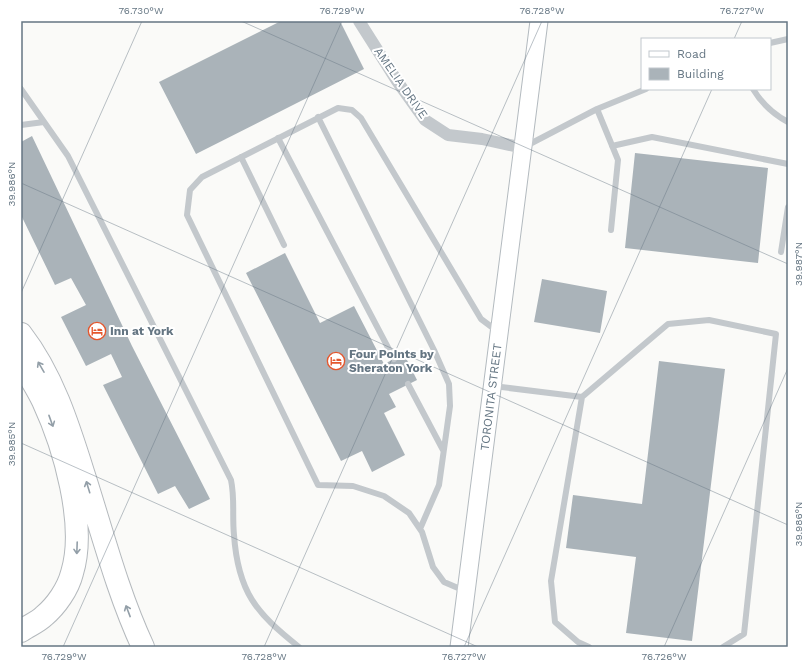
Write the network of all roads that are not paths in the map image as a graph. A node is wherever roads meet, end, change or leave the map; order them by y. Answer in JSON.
{"nodes":[{"id":1,"x":359,"y":21,"type":"edge"},
{"id":2,"x":539,"y":21,"type":"edge"},
{"id":3,"x":788,"y":39,"type":"edge"},
{"id":4,"x":771,"y":43,"type":"edge"},
{"id":5,"x":21,"y":89,"type":"edge"},
{"id":6,"x":644,"y":90,"type":"edge"},
{"id":7,"x":754,"y":90,"type":"edge"},
{"id":8,"x":597,"y":109,"type":"junction"},
{"id":9,"x":318,"y":117,"type":"junction"},
{"id":10,"x":44,"y":122,"type":"junction"},
{"id":11,"x":788,"y":122,"type":"edge"},
{"id":12,"x":21,"y":125,"type":"edge"},
{"id":13,"x":278,"y":138,"type":"junction"},
{"id":14,"x":612,"y":146,"type":"junction"},
{"id":15,"x":524,"y":148,"type":"junction"},
{"id":16,"x":240,"y":157,"type":"junction"},
{"id":17,"x":788,"y":164,"type":"edge"},
{"id":18,"x":788,"y":207,"type":"edge"},
{"id":19,"x":611,"y":230,"type":"dead end"},
{"id":20,"x":284,"y":245,"type":"dead end"},
{"id":21,"x":781,"y":252,"type":"dead end"},
{"id":22,"x":500,"y":333,"type":"junction"},
{"id":23,"x":21,"y":334,"type":"edge"},
{"id":24,"x":394,"y":359,"type":"dead end"},
{"id":25,"x":21,"y":361,"type":"edge"},
{"id":26,"x":408,"y":384,"type":"dead end"},
{"id":27,"x":493,"y":386,"type":"junction"},
{"id":28,"x":582,"y":397,"type":"junction"},
{"id":29,"x":443,"y":450,"type":"junction"},
{"id":30,"x":420,"y":529,"type":"junction"},
{"id":31,"x":466,"y":592,"type":"junction"},
{"id":32,"x":21,"y":631,"type":"edge"},
{"id":33,"x":143,"y":647,"type":"edge"},
{"id":34,"x":299,"y":647,"type":"edge"},
{"id":35,"x":460,"y":647,"type":"edge"},
{"id":36,"x":590,"y":647,"type":"edge"},
{"id":37,"x":723,"y":647,"type":"edge"}],
"edges":[{"from":1,"to":15,"type":"street","name":"AMELIA DRIVE"},
{"from":2,"to":15,"type":"street","name":"TORONITA STREET"},
{"from":3,"to":4,"type":"lane"},
{"from":5,"to":10,"type":"lane"},
{"from":6,"to":8,"type":"lane"},
{"from":7,"to":11,"type":"lane"},
{"from":8,"to":14,"type":"lane"},
{"from":8,"to":15,"type":"lane"},
{"from":9,"to":13,"type":"lane"},
{"from":9,"to":22,"type":"lane"},
{"from":9,"to":29,"type":"lane"},
{"from":10,"to":12,"type":"lane"},
{"from":10,"to":34,"type":"lane"},
{"from":13,"to":16,"type":"lane"},
{"from":13,"to":24,"type":"lane"},
{"from":14,"to":17,"type":"lane"},
{"from":14,"to":19,"type":"lane"},
{"from":15,"to":22,"type":"street","name":"TORONITA STREET"},
{"from":16,"to":20,"type":"lane"},
{"from":16,"to":30,"type":"lane"},
{"from":18,"to":21,"type":"lane"},
{"from":22,"to":27,"type":"street","name":"TORONITA STREET"},
{"from":33,"to":23,"type":"highway","one_way":true},
{"from":25,"to":32,"type":"highway","one_way":true},
{"from":26,"to":29,"type":"lane"},
{"from":27,"to":28,"type":"lane"},
{"from":27,"to":31,"type":"street","name":"TORONITA STREET"},
{"from":28,"to":36,"type":"lane"},
{"from":28,"to":37,"type":"lane"},
{"from":29,"to":30,"type":"lane"},
{"from":30,"to":31,"type":"lane"},
{"from":31,"to":35,"type":"street","name":"TORONITA STREET"}]}
